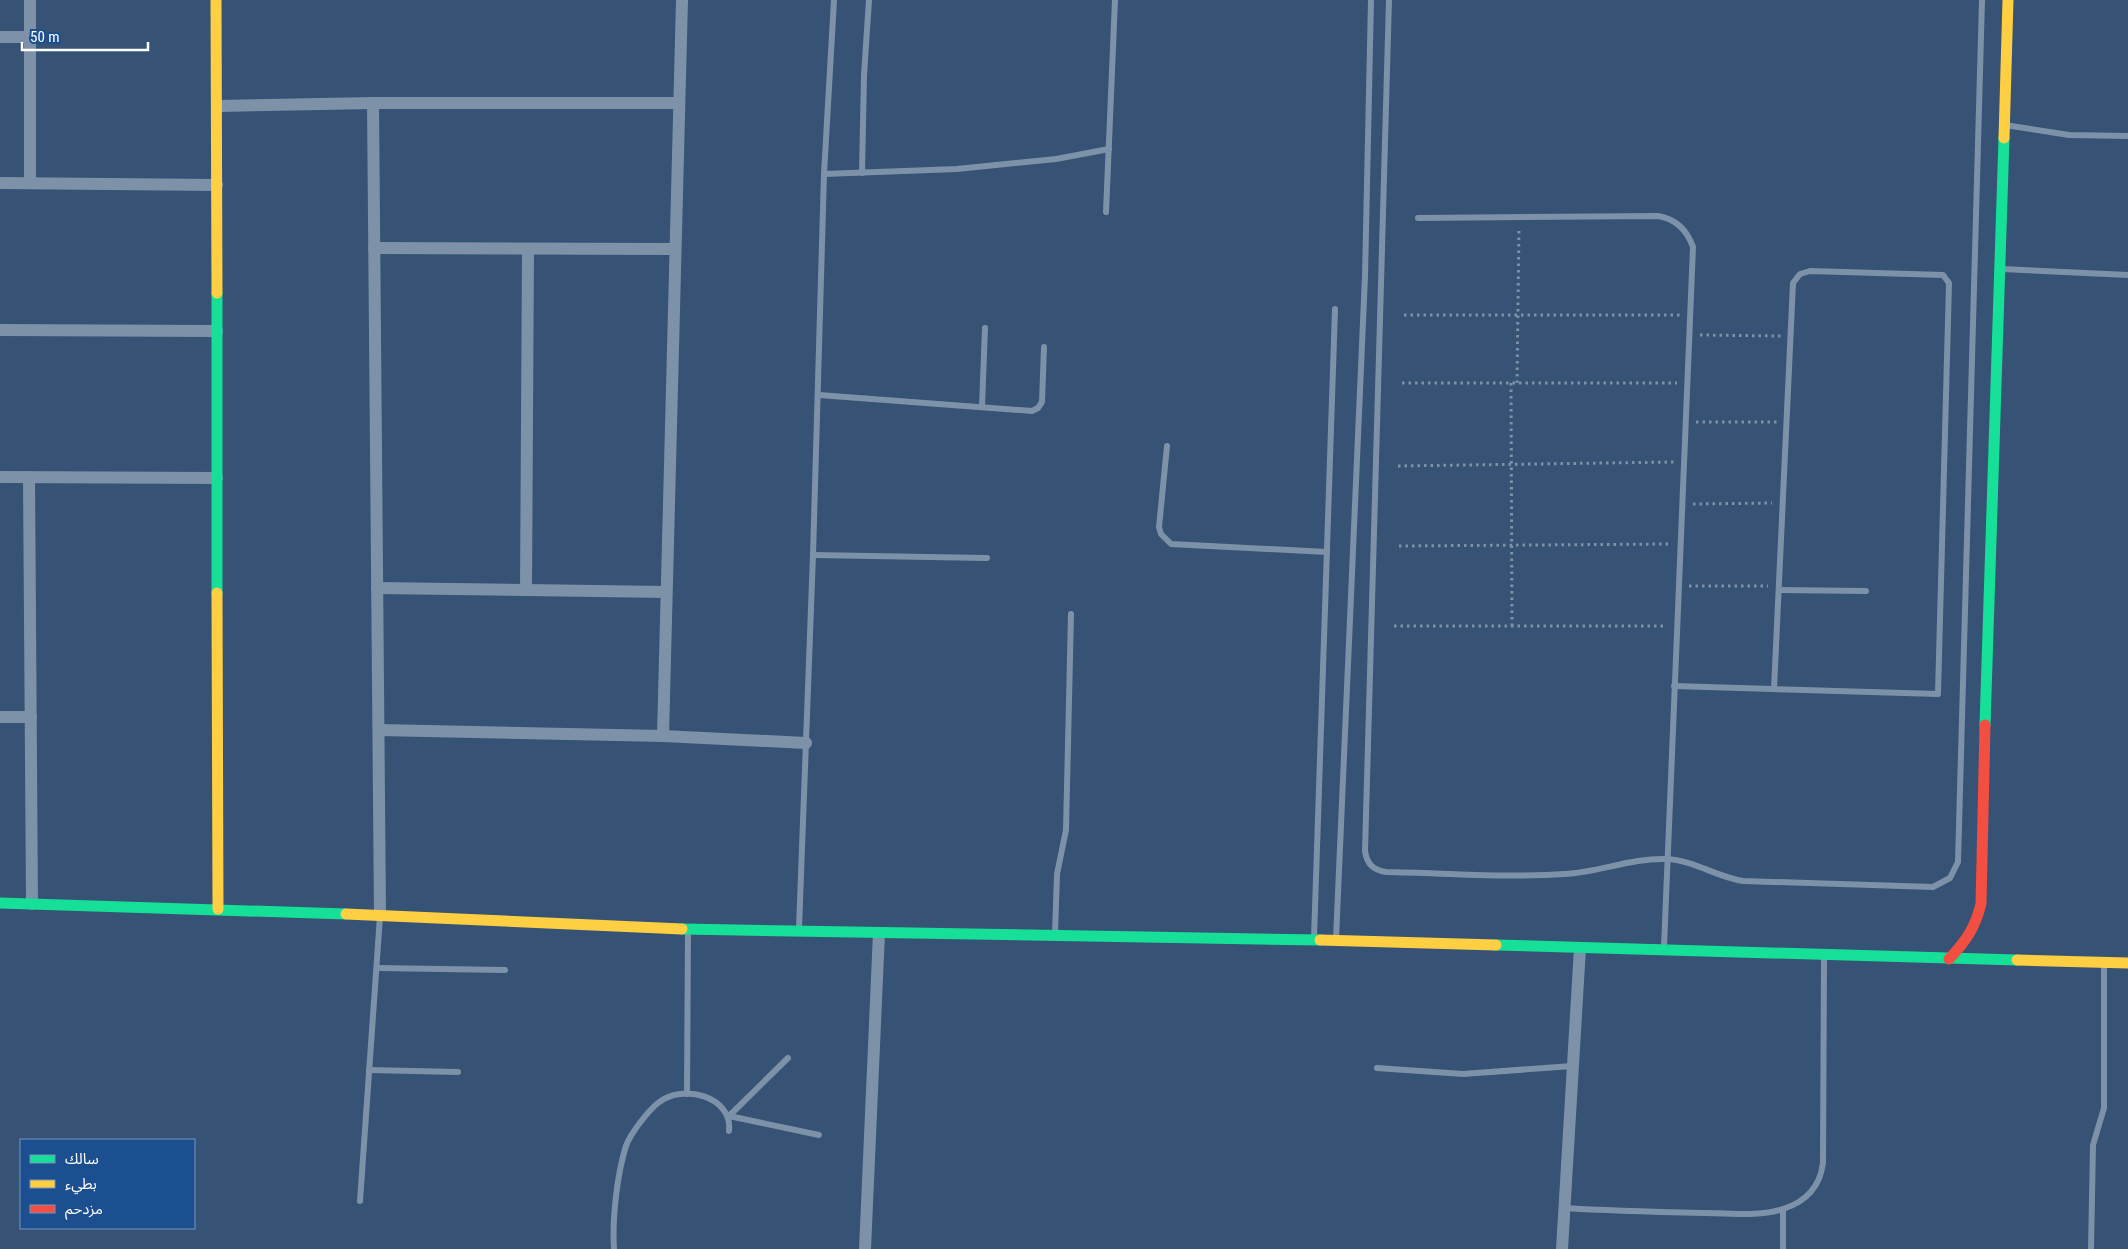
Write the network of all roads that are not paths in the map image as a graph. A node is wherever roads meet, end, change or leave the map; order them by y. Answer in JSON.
{"nodes":[{"id":1,"x":30,"y":0,"type":"edge"},
{"id":2,"x":216,"y":0,"type":"edge"},
{"id":3,"x":682,"y":0,"type":"edge"},
{"id":4,"x":834,"y":0,"type":"edge"},
{"id":5,"x":869,"y":0,"type":"edge"},
{"id":6,"x":1115,"y":0,"type":"edge"},
{"id":7,"x":1371,"y":0,"type":"edge"},
{"id":8,"x":1389,"y":0,"type":"edge"},
{"id":9,"x":1982,"y":0,"type":"edge"},
{"id":10,"x":2008,"y":0,"type":"edge"},
{"id":11,"x":0,"y":37,"type":"edge"},
{"id":12,"x":30,"y":37,"type":"junction"},
{"id":13,"x":373,"y":103,"type":"junction"},
{"id":14,"x":679,"y":103,"type":"junction"},
{"id":15,"x":217,"y":106,"type":"junction"},
{"id":16,"x":2004,"y":124,"type":"junction"},
{"id":17,"x":2128,"y":136,"type":"edge"},
{"id":18,"x":1109,"y":149,"type":"junction"},
{"id":19,"x":862,"y":173,"type":"junction"},
{"id":20,"x":824,"y":174,"type":"junction"},
{"id":21,"x":0,"y":183,"type":"edge"},
{"id":22,"x":30,"y":183,"type":"junction"},
{"id":23,"x":217,"y":185,"type":"junction"},
{"id":24,"x":1106,"y":212,"type":"dead end"},
{"id":25,"x":1418,"y":218,"type":"dead end"},
{"id":26,"x":374,"y":248,"type":"junction"},
{"id":27,"x":528,"y":249,"type":"junction"},
{"id":28,"x":675,"y":249,"type":"junction"},
{"id":29,"x":1999,"y":269,"type":"junction"},
{"id":30,"x":2128,"y":275,"type":"edge"},
{"id":31,"x":1335,"y":309,"type":"dead end"},
{"id":32,"x":985,"y":328,"type":"dead end"},
{"id":33,"x":0,"y":330,"type":"edge"},
{"id":34,"x":217,"y":331,"type":"junction"},
{"id":35,"x":1044,"y":347,"type":"dead end"},
{"id":36,"x":819,"y":395,"type":"junction"},
{"id":37,"x":982,"y":407,"type":"junction"},
{"id":38,"x":1166,"y":446,"type":"dead end"},
{"id":39,"x":0,"y":477,"type":"edge"},
{"id":40,"x":29,"y":478,"type":"junction"},
{"id":41,"x":217,"y":478,"type":"junction"},
{"id":42,"x":1327,"y":552,"type":"junction"},
{"id":43,"x":813,"y":555,"type":"junction"},
{"id":44,"x":987,"y":558,"type":"dead end"},
{"id":45,"x":377,"y":588,"type":"junction"},
{"id":46,"x":1779,"y":588,"type":"junction"},
{"id":47,"x":526,"y":590,"type":"junction"},
{"id":48,"x":1866,"y":591,"type":"dead end"},
{"id":49,"x":666,"y":592,"type":"junction"},
{"id":50,"x":1071,"y":614,"type":"dead end"},
{"id":51,"x":1674,"y":686,"type":"junction"},
{"id":52,"x":1774,"y":689,"type":"junction"},
{"id":53,"x":0,"y":717,"type":"edge"},
{"id":54,"x":31,"y":717,"type":"junction"},
{"id":55,"x":378,"y":730,"type":"junction"},
{"id":56,"x":663,"y":736,"type":"junction"},
{"id":57,"x":806,"y":743,"type":"junction"},
{"id":58,"x":1666,"y":859,"type":"junction"},
{"id":59,"x":0,"y":903,"type":"edge"},
{"id":60,"x":32,"y":904,"type":"junction"},
{"id":61,"x":218,"y":909,"type":"junction"},
{"id":62,"x":380,"y":915,"type":"junction"},
{"id":63,"x":688,"y":929,"type":"junction"},
{"id":64,"x":799,"y":932,"type":"junction"},
{"id":65,"x":879,"y":933,"type":"junction"},
{"id":66,"x":1055,"y":936,"type":"junction"},
{"id":67,"x":1314,"y":940,"type":"junction"},
{"id":68,"x":1336,"y":940,"type":"junction"},
{"id":69,"x":1580,"y":948,"type":"junction"},
{"id":70,"x":1664,"y":950,"type":"junction"},
{"id":71,"x":1824,"y":955,"type":"junction"},
{"id":72,"x":1949,"y":959,"type":"junction"},
{"id":73,"x":2104,"y":963,"type":"junction"},
{"id":74,"x":2128,"y":964,"type":"edge"},
{"id":75,"x":377,"y":968,"type":"junction"},
{"id":76,"x":505,"y":970,"type":"dead end"},
{"id":77,"x":788,"y":1058,"type":"dead end"},
{"id":78,"x":1572,"y":1066,"type":"junction"},
{"id":79,"x":1377,"y":1068,"type":"dead end"},
{"id":80,"x":370,"y":1070,"type":"junction"},
{"id":81,"x":458,"y":1072,"type":"dead end"},
{"id":82,"x":687,"y":1094,"type":"junction"},
{"id":83,"x":729,"y":1116,"type":"junction"},
{"id":84,"x":729,"y":1131,"type":"dead end"},
{"id":85,"x":819,"y":1135,"type":"dead end"},
{"id":86,"x":360,"y":1201,"type":"dead end"},
{"id":87,"x":1564,"y":1208,"type":"junction"},
{"id":88,"x":1783,"y":1209,"type":"junction"},
{"id":89,"x":614,"y":1249,"type":"edge"},
{"id":90,"x":865,"y":1249,"type":"edge"},
{"id":91,"x":1562,"y":1249,"type":"edge"},
{"id":92,"x":1783,"y":1249,"type":"edge"},
{"id":93,"x":2090,"y":1249,"type":"edge"}],
"edges":[{"from":1,"to":12,"type":"street"},
{"from":2,"to":15,"type":"street"},
{"from":3,"to":14,"type":"street"},
{"from":4,"to":20,"type":"lane"},
{"from":5,"to":19,"type":"lane"},
{"from":6,"to":18,"type":"lane"},
{"from":7,"to":68,"type":"lane"},
{"from":8,"to":58,"type":"lane"},
{"from":9,"to":58,"type":"lane"},
{"from":10,"to":16,"type":"street"},
{"from":11,"to":12,"type":"street"},
{"from":12,"to":22,"type":"street"},
{"from":13,"to":14,"type":"street"},
{"from":13,"to":15,"type":"street"},
{"from":13,"to":26,"type":"street"},
{"from":14,"to":28,"type":"street"},
{"from":15,"to":23,"type":"street"},
{"from":16,"to":17,"type":"lane"},
{"from":16,"to":29,"type":"street"},
{"from":18,"to":19,"type":"lane"},
{"from":18,"to":24,"type":"lane"},
{"from":19,"to":20,"type":"lane"},
{"from":20,"to":36,"type":"lane"},
{"from":21,"to":22,"type":"street"},
{"from":22,"to":23,"type":"street"},
{"from":23,"to":34,"type":"street"},
{"from":25,"to":51,"type":"lane"},
{"from":26,"to":27,"type":"street"},
{"from":26,"to":45,"type":"street"},
{"from":27,"to":28,"type":"street"},
{"from":27,"to":47,"type":"street"},
{"from":28,"to":49,"type":"street"},
{"from":29,"to":30,"type":"lane"},
{"from":29,"to":72,"type":"street"},
{"from":31,"to":42,"type":"lane"},
{"from":32,"to":37,"type":"lane"},
{"from":33,"to":34,"type":"street"},
{"from":34,"to":41,"type":"street"},
{"from":35,"to":37,"type":"lane"},
{"from":36,"to":37,"type":"lane"},
{"from":36,"to":43,"type":"lane"},
{"from":38,"to":42,"type":"lane"},
{"from":39,"to":40,"type":"street"},
{"from":40,"to":41,"type":"street"},
{"from":40,"to":54,"type":"street"},
{"from":41,"to":61,"type":"street"},
{"from":42,"to":67,"type":"lane"},
{"from":43,"to":44,"type":"lane"},
{"from":43,"to":57,"type":"lane"},
{"from":45,"to":47,"type":"street"},
{"from":45,"to":55,"type":"street"},
{"from":46,"to":48,"type":"lane"},
{"from":46,"to":52,"type":"lane"},
{"from":46,"to":52,"type":"lane"},
{"from":47,"to":49,"type":"street"},
{"from":49,"to":56,"type":"street"},
{"from":50,"to":66,"type":"lane"},
{"from":51,"to":52,"type":"lane"},
{"from":51,"to":58,"type":"lane"},
{"from":53,"to":54,"type":"street"},
{"from":54,"to":60,"type":"street"},
{"from":55,"to":56,"type":"street"},
{"from":55,"to":62,"type":"street"},
{"from":56,"to":57,"type":"street"},
{"from":57,"to":64,"type":"lane"},
{"from":58,"to":70,"type":"lane"},
{"from":59,"to":60,"type":"street"},
{"from":60,"to":61,"type":"street"},
{"from":61,"to":62,"type":"street"},
{"from":62,"to":63,"type":"street"},
{"from":62,"to":75,"type":"lane"},
{"from":63,"to":64,"type":"street"},
{"from":63,"to":82,"type":"lane"},
{"from":64,"to":65,"type":"street"},
{"from":65,"to":66,"type":"street"},
{"from":65,"to":90,"type":"street"},
{"from":66,"to":67,"type":"street"},
{"from":67,"to":68,"type":"street"},
{"from":68,"to":69,"type":"street"},
{"from":69,"to":70,"type":"street"},
{"from":69,"to":78,"type":"street"},
{"from":70,"to":71,"type":"street"},
{"from":71,"to":72,"type":"street"},
{"from":71,"to":88,"type":"lane"},
{"from":72,"to":73,"type":"street"},
{"from":73,"to":74,"type":"street"},
{"from":73,"to":93,"type":"lane"},
{"from":75,"to":76,"type":"lane"},
{"from":75,"to":80,"type":"lane"},
{"from":77,"to":83,"type":"lane"},
{"from":78,"to":79,"type":"lane"},
{"from":78,"to":87,"type":"street"},
{"from":80,"to":81,"type":"lane"},
{"from":80,"to":86,"type":"lane"},
{"from":82,"to":83,"type":"lane"},
{"from":82,"to":89,"type":"lane"},
{"from":83,"to":84,"type":"lane"},
{"from":83,"to":85,"type":"lane"},
{"from":87,"to":88,"type":"lane"},
{"from":87,"to":91,"type":"street"},
{"from":88,"to":92,"type":"lane"}]}
